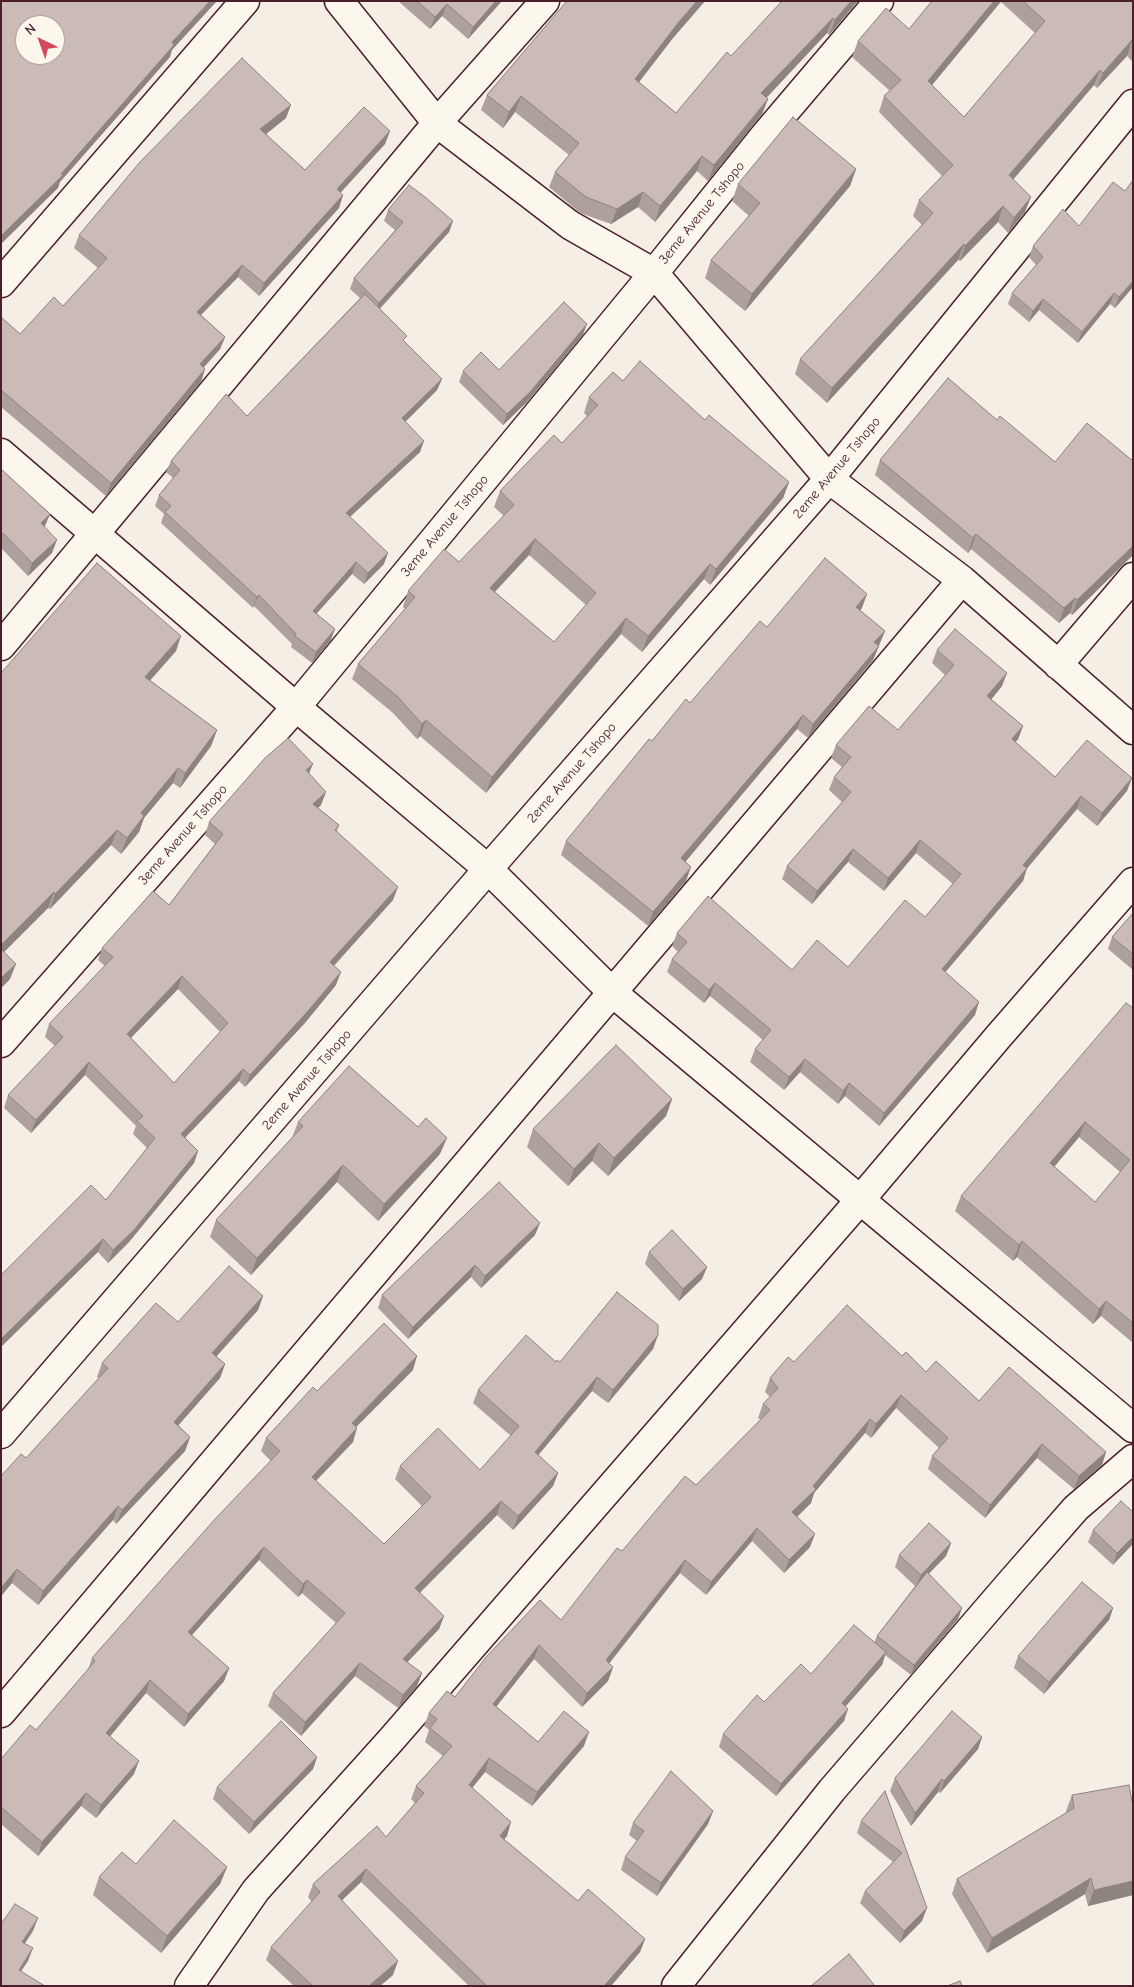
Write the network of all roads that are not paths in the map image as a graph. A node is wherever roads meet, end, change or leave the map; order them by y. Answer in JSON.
{"nodes":[{"id":1,"x":245,"y":1,"type":"edge"},
{"id":2,"x":339,"y":1,"type":"edge"},
{"id":3,"x":545,"y":1,"type":"edge"},
{"id":4,"x":879,"y":1,"type":"edge"},
{"id":5,"x":1133,"y":104,"type":"edge"},
{"id":6,"x":437,"y":123,"type":"junction"},
{"id":7,"x":654,"y":274,"type":"junction"},
{"id":8,"x":1,"y":283,"type":"edge"},
{"id":9,"x":1,"y":453,"type":"edge"},
{"id":10,"x":829,"y":479,"type":"junction"},
{"id":11,"x":95,"y":534,"type":"junction"},
{"id":12,"x":1133,"y":577,"type":"edge"},
{"id":13,"x":962,"y":580,"type":"junction"},
{"id":14,"x":1,"y":646,"type":"edge"},
{"id":15,"x":1058,"y":665,"type":"junction"},
{"id":16,"x":296,"y":707,"type":"junction"},
{"id":17,"x":1133,"y":730,"type":"edge"},
{"id":18,"x":488,"y":869,"type":"junction"},
{"id":19,"x":1133,"y":882,"type":"edge"},
{"id":20,"x":612,"y":993,"type":"junction"},
{"id":21,"x":1,"y":1043,"type":"edge"},
{"id":22,"x":860,"y":1200,"type":"junction"},
{"id":23,"x":1133,"y":1428,"type":"edge"},
{"id":24,"x":1,"y":1434,"type":"edge"},
{"id":25,"x":1133,"y":1460,"type":"edge"},
{"id":26,"x":1,"y":1713,"type":"edge"},
{"id":27,"x":189,"y":1986,"type":"edge"},
{"id":28,"x":676,"y":1986,"type":"edge"}],
"edges":[{"from":1,"to":8,"type":"street"},
{"from":2,"to":6,"type":"street"},
{"from":3,"to":6,"type":"street"},
{"from":4,"to":7,"type":"street","name":"3eme Avenue Tshopo"},
{"from":5,"to":10,"type":"street","name":"2eme Avenue Tshopo"},
{"from":6,"to":7,"type":"street"},
{"from":6,"to":11,"type":"street"},
{"from":7,"to":10,"type":"street"},
{"from":7,"to":16,"type":"street","name":"3eme Avenue Tshopo"},
{"from":9,"to":11,"type":"street"},
{"from":10,"to":13,"type":"street"},
{"from":10,"to":18,"type":"street","name":"2eme Avenue Tshopo"},
{"from":11,"to":14,"type":"street"},
{"from":11,"to":16,"type":"street"},
{"from":12,"to":15,"type":"street"},
{"from":13,"to":15,"type":"street"},
{"from":13,"to":20,"type":"street"},
{"from":15,"to":17,"type":"street"},
{"from":16,"to":18,"type":"street"},
{"from":16,"to":21,"type":"street","name":"3eme Avenue Tshopo"},
{"from":18,"to":20,"type":"street"},
{"from":18,"to":24,"type":"street","name":"2eme Avenue Tshopo"},
{"from":19,"to":22,"type":"street"},
{"from":20,"to":22,"type":"street"},
{"from":20,"to":26,"type":"street"},
{"from":22,"to":23,"type":"street"},
{"from":22,"to":27,"type":"street"},
{"from":25,"to":28,"type":"street"}]}
